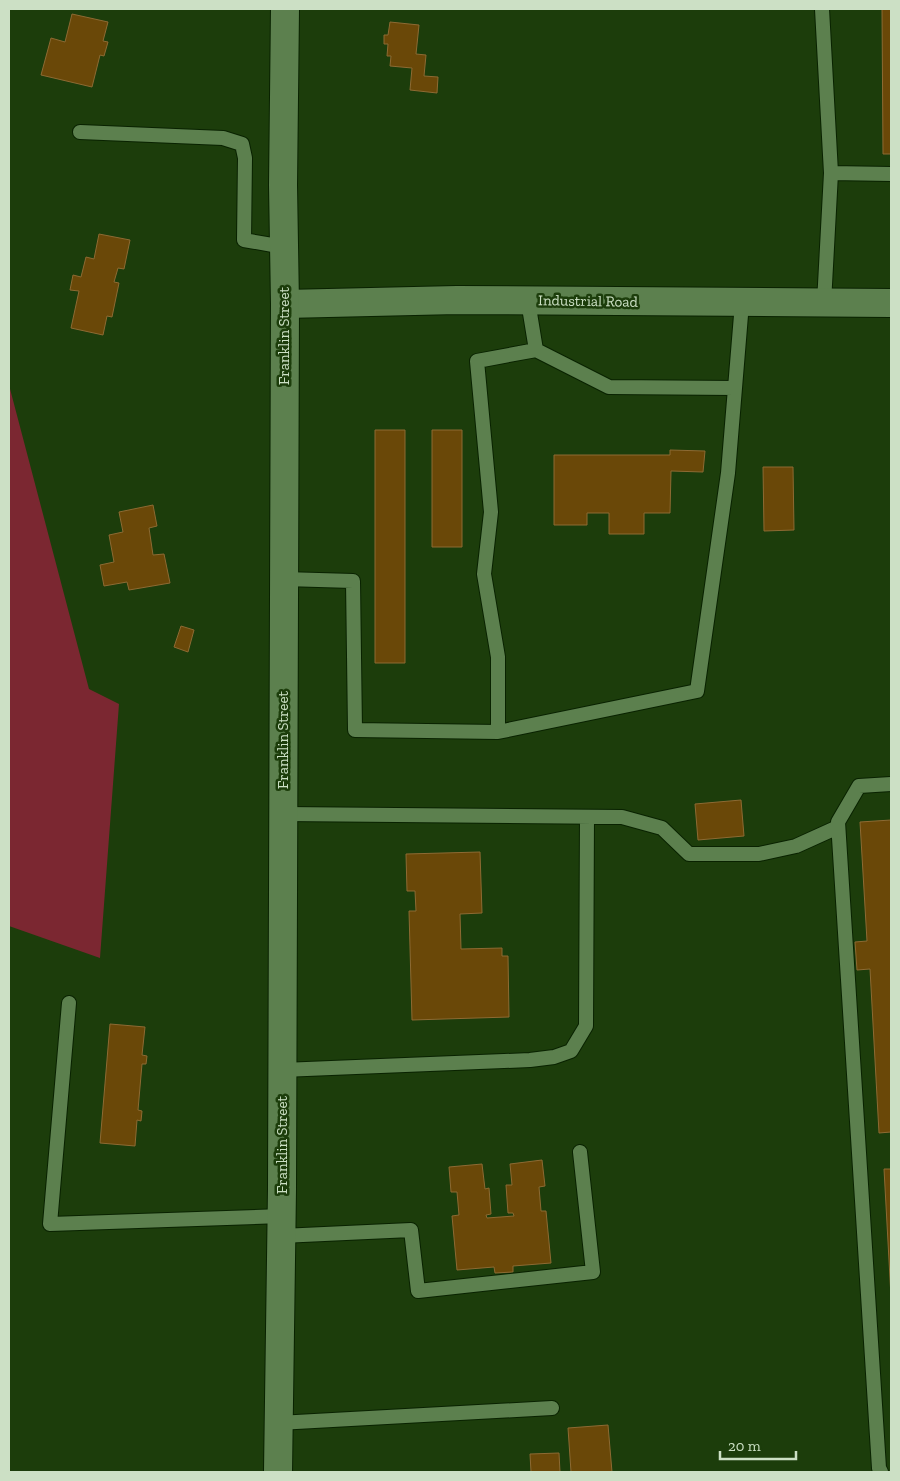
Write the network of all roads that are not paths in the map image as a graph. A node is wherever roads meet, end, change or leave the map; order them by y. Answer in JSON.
{"nodes":[{"id":1,"x":285,"y":9,"type":"edge"},
{"id":2,"x":822,"y":9,"type":"edge"},
{"id":3,"x":80,"y":132,"type":"dead end"},
{"id":4,"x":831,"y":173,"type":"junction"},
{"id":5,"x":891,"y":174,"type":"edge"},
{"id":6,"x":284,"y":247,"type":"junction"},
{"id":7,"x":528,"y":300,"type":"junction"},
{"id":8,"x":742,"y":303,"type":"junction"},
{"id":9,"x":824,"y":303,"type":"junction"},
{"id":10,"x":891,"y":303,"type":"edge"},
{"id":11,"x":285,"y":304,"type":"junction"},
{"id":12,"x":536,"y":350,"type":"junction"},
{"id":13,"x":735,"y":388,"type":"junction"},
{"id":14,"x":284,"y":579,"type":"junction"},
{"id":15,"x":498,"y":732,"type":"junction"},
{"id":16,"x":891,"y":784,"type":"edge"},
{"id":17,"x":283,"y":814,"type":"junction"},
{"id":18,"x":587,"y":817,"type":"junction"},
{"id":19,"x":838,"y":827,"type":"junction"},
{"id":20,"x":69,"y":1003,"type":"dead end"},
{"id":21,"x":282,"y":1070,"type":"junction"},
{"id":22,"x":580,"y":1152,"type":"dead end"},
{"id":23,"x":281,"y":1226,"type":"junction"},
{"id":24,"x":552,"y":1408,"type":"dead end"},
{"id":25,"x":278,"y":1423,"type":"junction"},
{"id":26,"x":278,"y":1472,"type":"edge"},
{"id":27,"x":881,"y":1472,"type":"edge"}],
"edges":[{"from":1,"to":6,"type":"main road","name":"Franklin Street"},
{"from":2,"to":4,"type":"lane"},
{"from":3,"to":6,"type":"lane"},
{"from":4,"to":5,"type":"lane"},
{"from":4,"to":9,"type":"lane"},
{"from":6,"to":11,"type":"main road","name":"Franklin Street"},
{"from":7,"to":8,"type":"main road","name":"Industrial Road"},
{"from":7,"to":11,"type":"main road","name":"Industrial Road"},
{"from":7,"to":12,"type":"lane"},
{"from":8,"to":9,"type":"main road","name":"Industrial Road"},
{"from":8,"to":13,"type":"lane"},
{"from":9,"to":10,"type":"main road","name":"Industrial Road"},
{"from":11,"to":14,"type":"main road","name":"Franklin Street"},
{"from":12,"to":13,"type":"lane"},
{"from":12,"to":15,"type":"lane"},
{"from":13,"to":15,"type":"lane"},
{"from":14,"to":15,"type":"lane"},
{"from":14,"to":17,"type":"main road","name":"Franklin Street"},
{"from":16,"to":19,"type":"lane"},
{"from":17,"to":18,"type":"lane"},
{"from":17,"to":21,"type":"main road","name":"Franklin Street"},
{"from":18,"to":19,"type":"lane"},
{"from":18,"to":21,"type":"lane"},
{"from":19,"to":27,"type":"lane"},
{"from":20,"to":23,"type":"lane"},
{"from":21,"to":23,"type":"main road","name":"Franklin Street"},
{"from":22,"to":23,"type":"lane"},
{"from":23,"to":25,"type":"main road","name":"Franklin Street"},
{"from":24,"to":25,"type":"lane"},
{"from":25,"to":26,"type":"main road","name":"Franklin Street"}]}
